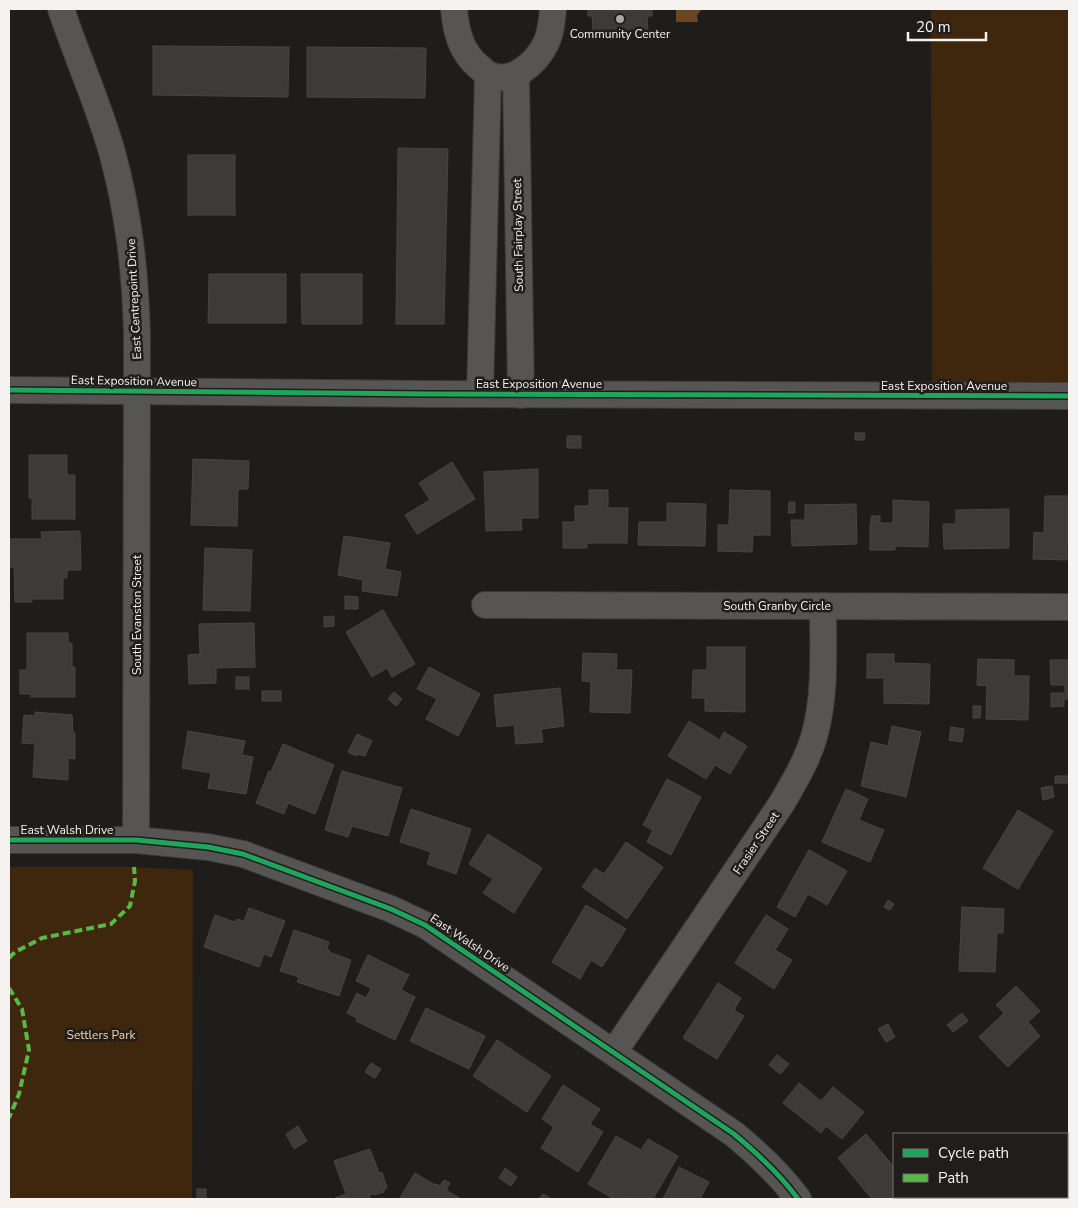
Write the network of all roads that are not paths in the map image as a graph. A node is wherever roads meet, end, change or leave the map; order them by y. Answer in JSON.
{"nodes":[{"id":1,"x":61,"y":9,"type":"edge"},
{"id":2,"x":454,"y":9,"type":"edge"},
{"id":3,"x":553,"y":9,"type":"edge"},
{"id":4,"x":488,"y":75,"type":"junction"},
{"id":5,"x":516,"y":75,"type":"junction"},
{"id":6,"x":9,"y":390,"type":"edge"},
{"id":7,"x":137,"y":391,"type":"junction"},
{"id":8,"x":480,"y":394,"type":"junction"},
{"id":9,"x":522,"y":395,"type":"junction"},
{"id":10,"x":1069,"y":396,"type":"edge"},
{"id":11,"x":485,"y":605,"type":"dead end"},
{"id":12,"x":823,"y":606,"type":"junction"},
{"id":13,"x":1069,"y":607,"type":"edge"},
{"id":14,"x":9,"y":840,"type":"edge"},
{"id":15,"x":136,"y":840,"type":"junction"},
{"id":16,"x":614,"y":1052,"type":"junction"},
{"id":17,"x":798,"y":1199,"type":"edge"}],
"edges":[{"from":1,"to":7,"type":"street","name":"East Centrepoint Drive"},
{"from":2,"to":4,"type":"street"},
{"from":3,"to":5,"type":"street"},
{"from":4,"to":5,"type":"street"},
{"from":4,"to":8,"type":"street"},
{"from":5,"to":9,"type":"street","name":"South Fairplay Street"},
{"from":6,"to":7,"type":"street","name":"East Exposition Avenue"},
{"from":7,"to":8,"type":"street","name":"East Exposition Avenue"},
{"from":7,"to":15,"type":"street","name":"South Evanston Street"},
{"from":8,"to":9,"type":"street","name":"East Exposition Avenue"},
{"from":9,"to":10,"type":"street","name":"East Exposition Avenue"},
{"from":11,"to":12,"type":"street","name":"South Granby Circle"},
{"from":12,"to":13,"type":"street","name":"South Granby Circle"},
{"from":12,"to":16,"type":"street","name":"Frasier Street"},
{"from":14,"to":15,"type":"street","name":"East Walsh Drive"},
{"from":15,"to":16,"type":"street","name":"East Walsh Drive"},
{"from":16,"to":17,"type":"street","name":"East Walsh Drive"}]}
